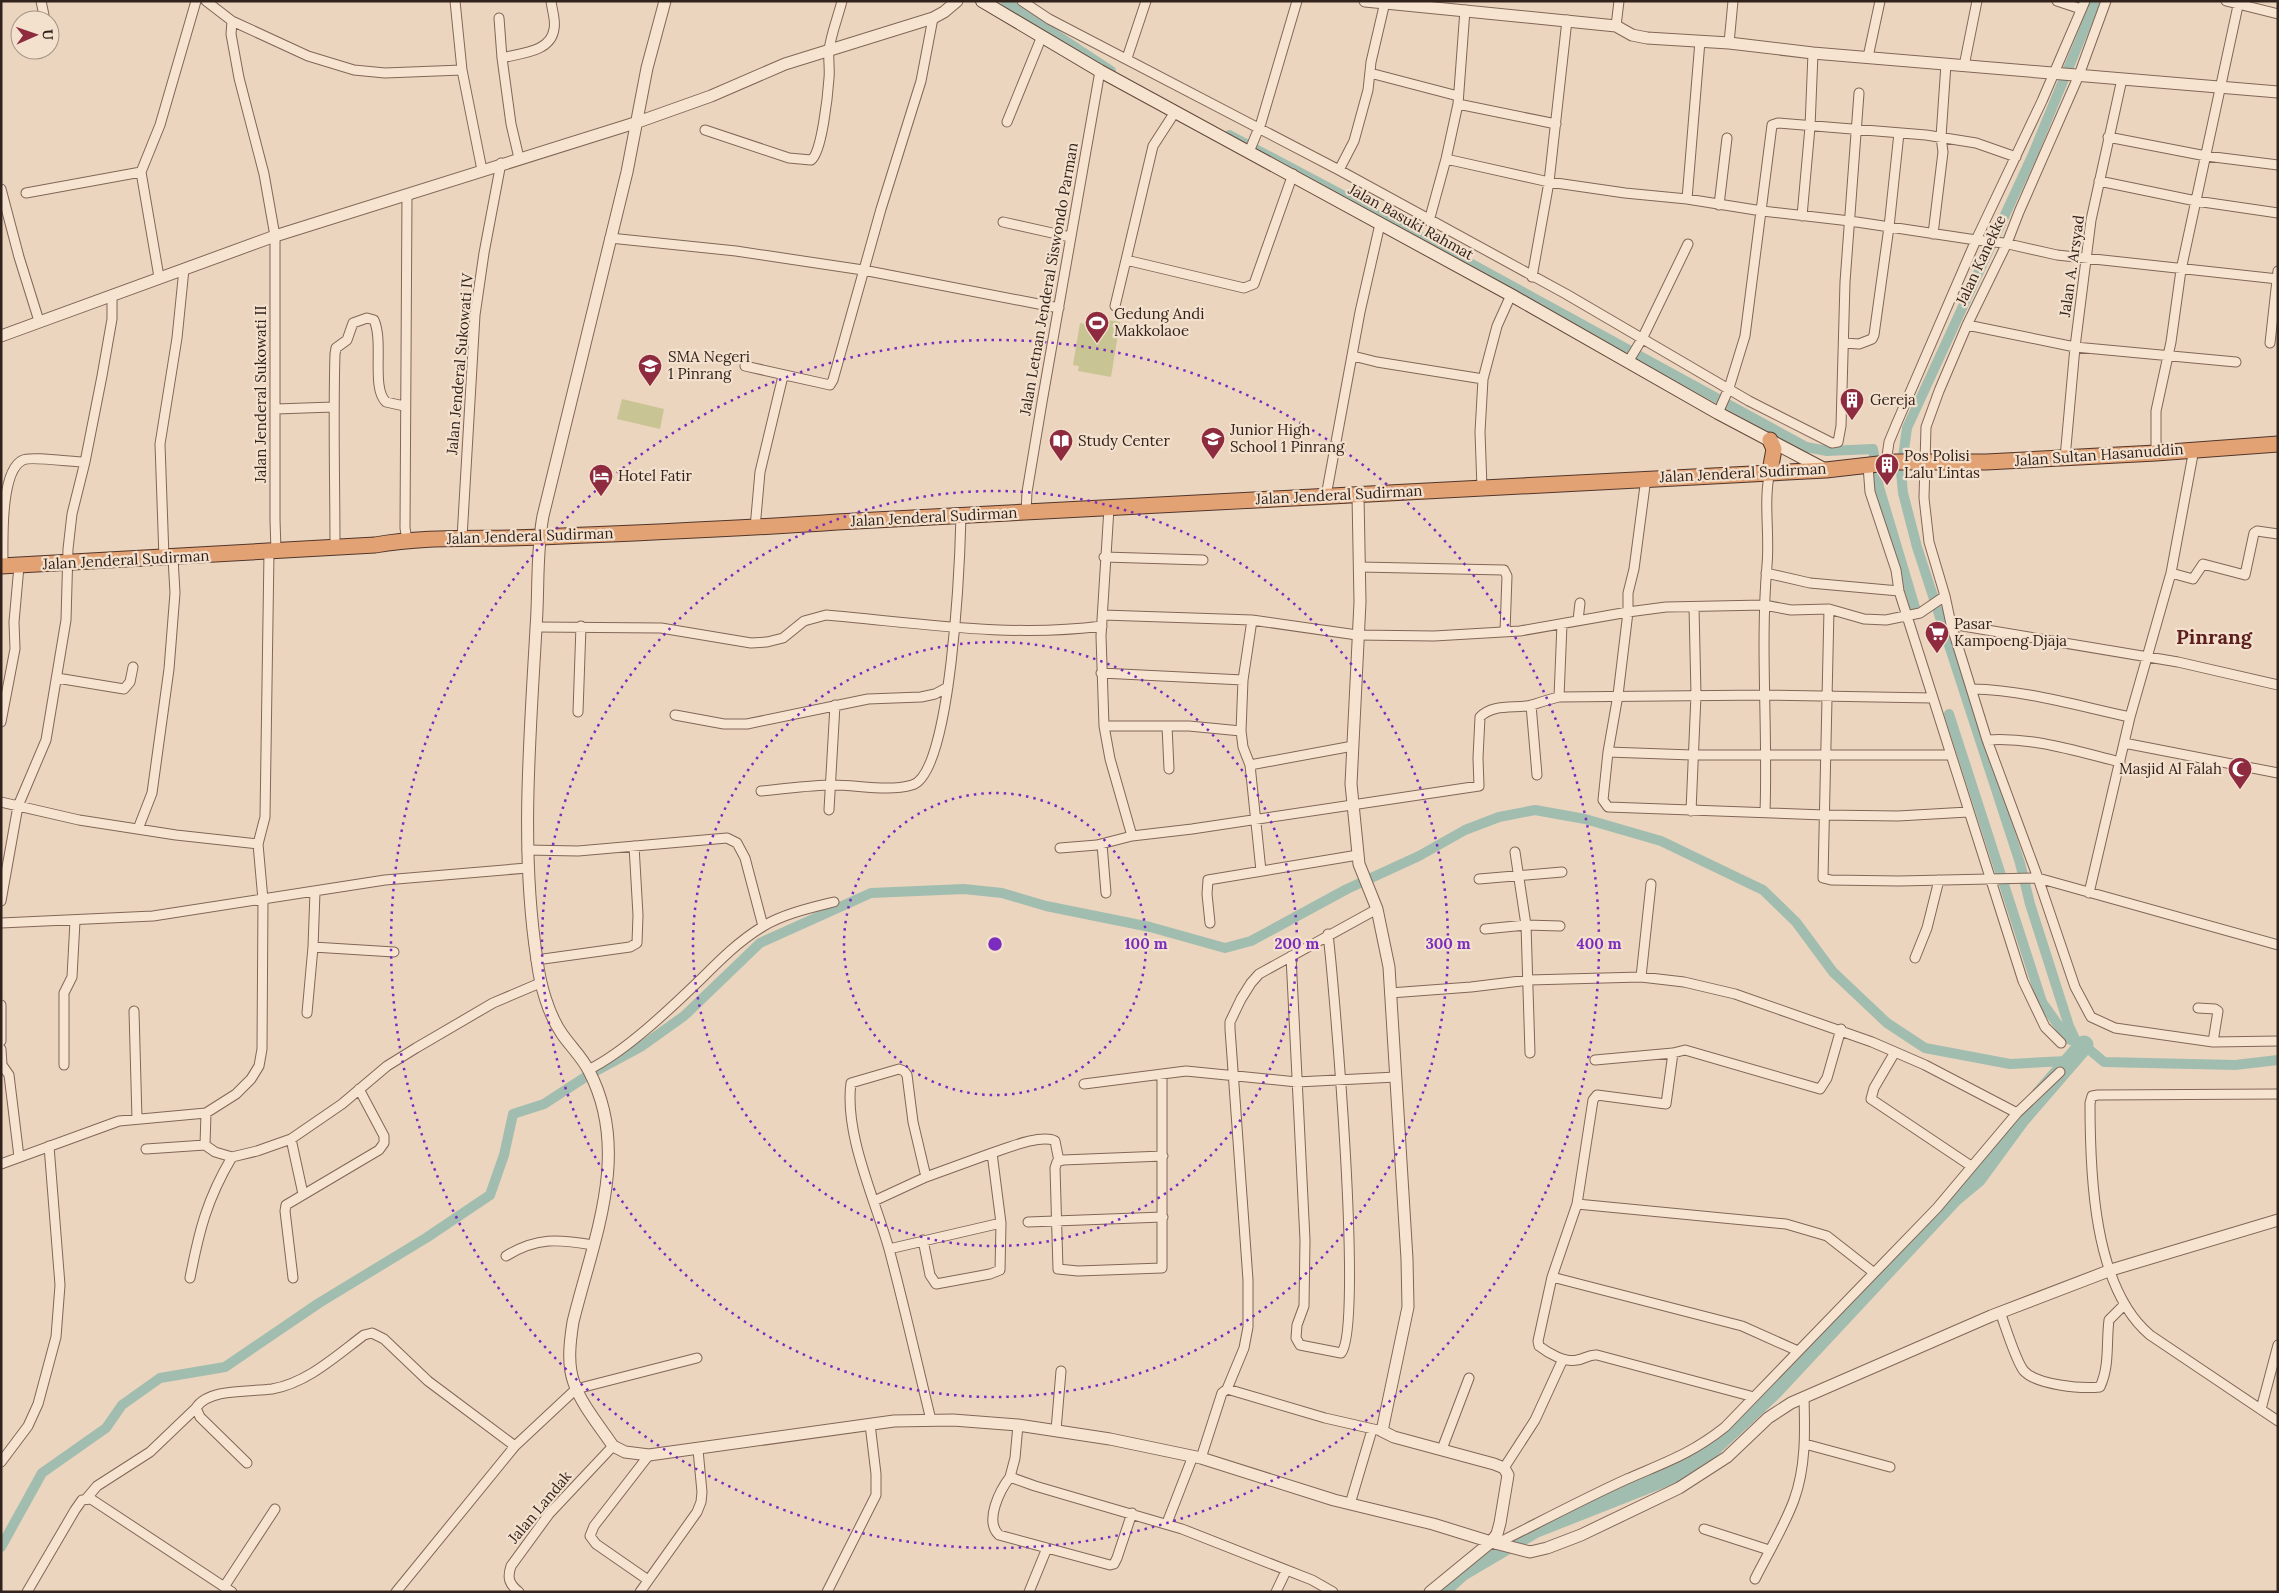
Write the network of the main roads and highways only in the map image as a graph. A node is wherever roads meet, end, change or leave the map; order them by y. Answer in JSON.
{"nodes":[{"id":1,"x":982,"y":1,"type":"edge"},
{"id":2,"x":1770,"y":440,"type":"junction"},
{"id":3,"x":2278,"y":444,"type":"edge"},
{"id":4,"x":1882,"y":464,"type":"joint"},
{"id":5,"x":1826,"y":470,"type":"junction"},
{"id":6,"x":1770,"y":471,"type":"junction"},
{"id":7,"x":2,"y":566,"type":"edge"}],
"edges":[{"from":1,"to":2,"type":"main road","name":"Jalan Basuki Rahmat"},
{"from":2,"to":5,"type":"main road","name":"Jalan Basuki Rahmat"},
{"from":2,"to":6,"type":"highway"},
{"from":3,"to":4,"type":"highway","name":"Jalan Sultan Hasanuddin"},
{"from":4,"to":5,"type":"highway","name":"Jalan Jenderal Sudirman"},
{"from":5,"to":6,"type":"highway","name":"Jalan Jenderal Sudirman"},
{"from":6,"to":7,"type":"highway","name":"Jalan Jenderal Sudirman"}]}
